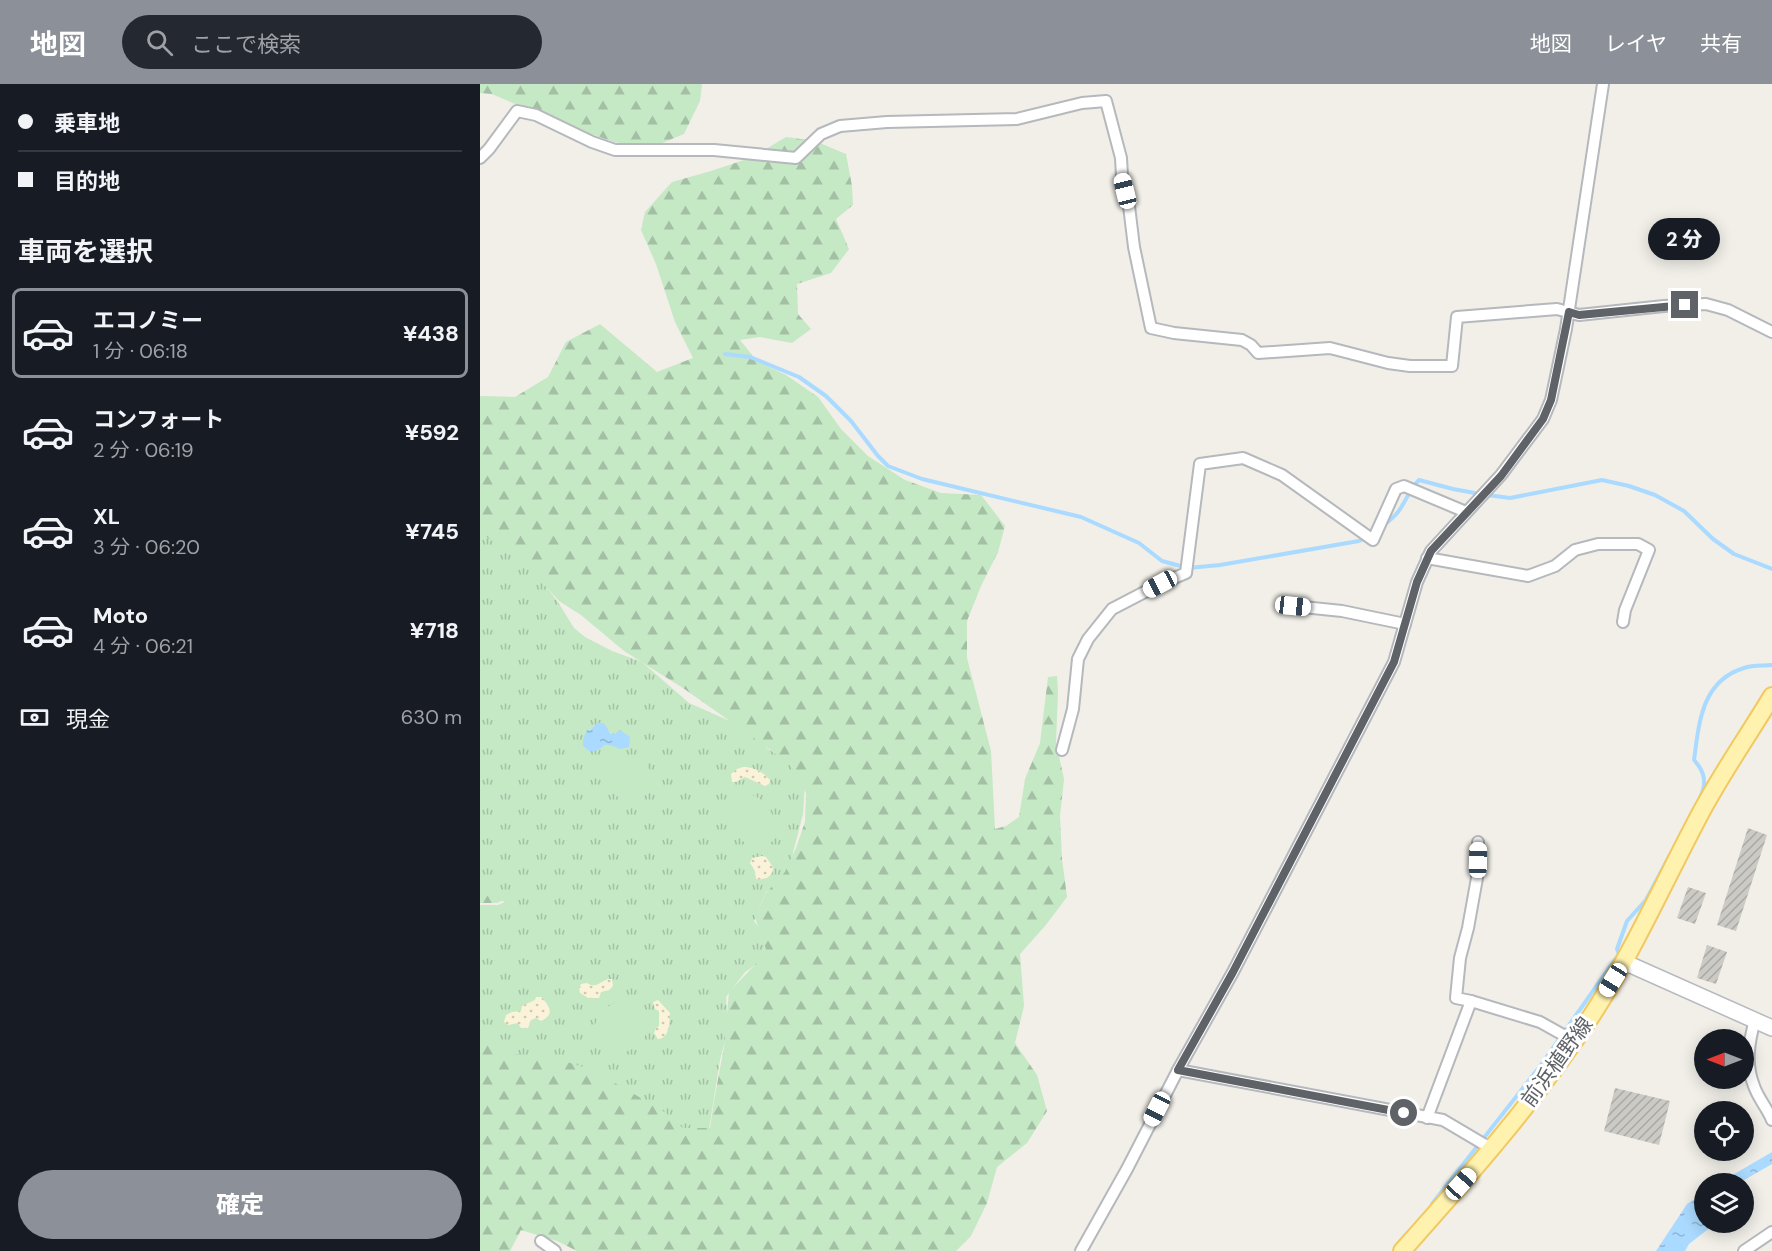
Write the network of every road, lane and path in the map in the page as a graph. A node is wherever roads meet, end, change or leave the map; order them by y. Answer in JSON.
{"nodes":[{"id":1,"x":1603,"y":84,"type":"edge"},
{"id":2,"x":480,"y":158,"type":"edge"},
{"id":3,"x":1569,"y":312,"type":"junction"},
{"id":4,"x":1772,"y":332,"type":"edge"},
{"id":5,"x":1466,"y":512,"type":"junction"},
{"id":6,"x":1427,"y":558,"type":"junction"},
{"id":7,"x":1293,"y":606,"type":"dead end"},
{"id":8,"x":1623,"y":622,"type":"dead end"},
{"id":9,"x":1405,"y":624,"type":"junction"},
{"id":10,"x":1772,"y":696,"type":"edge"},
{"id":11,"x":1062,"y":750,"type":"dead end"},
{"id":12,"x":1478,"y":842,"type":"dead end"},
{"id":13,"x":1624,"y":962,"type":"junction"},
{"id":14,"x":1470,"y":1001,"type":"junction"},
{"id":15,"x":1755,"y":1020,"type":"junction"},
{"id":16,"x":1772,"y":1028,"type":"edge"},
{"id":17,"x":1574,"y":1041,"type":"junction"},
{"id":18,"x":1178,"y":1070,"type":"junction"},
{"id":19,"x":1427,"y":1118,"type":"junction"},
{"id":20,"x":1772,"y":1120,"type":"edge"},
{"id":21,"x":1492,"y":1149,"type":"junction"},
{"id":22,"x":1772,"y":1232,"type":"edge"},
{"id":23,"x":541,"y":1241,"type":"dead end"},
{"id":24,"x":555,"y":1251,"type":"edge"},
{"id":25,"x":1081,"y":1251,"type":"edge"},
{"id":26,"x":1401,"y":1251,"type":"edge"},
{"id":27,"x":1744,"y":1251,"type":"edge"}],
"edges":[{"from":1,"to":3,"type":"street"},
{"from":2,"to":3,"type":"street"},
{"from":3,"to":4,"type":"street"},
{"from":3,"to":5,"type":"street"},
{"from":5,"to":6,"type":"street"},
{"from":5,"to":11,"type":"street"},
{"from":6,"to":8,"type":"street"},
{"from":6,"to":9,"type":"street"},
{"from":7,"to":9,"type":"street"},
{"from":9,"to":18,"type":"street"},
{"from":10,"to":13,"type":"main road","name":"前浜植野線"},
{"from":12,"to":14,"type":"street"},
{"from":13,"to":15,"type":"street"},
{"from":13,"to":17,"type":"main road","name":"前浜植野線"},
{"from":14,"to":17,"type":"street"},
{"from":14,"to":19,"type":"street"},
{"from":15,"to":16,"type":"street"},
{"from":15,"to":20,"type":"street"},
{"from":17,"to":21,"type":"main road","name":"前浜植野線"},
{"from":18,"to":19,"type":"street"},
{"from":18,"to":25,"type":"street"},
{"from":19,"to":21,"type":"street"},
{"from":21,"to":26,"type":"main road","name":"前浜植野線"},
{"from":22,"to":27,"type":"street"},
{"from":23,"to":24,"type":"street"}]}
